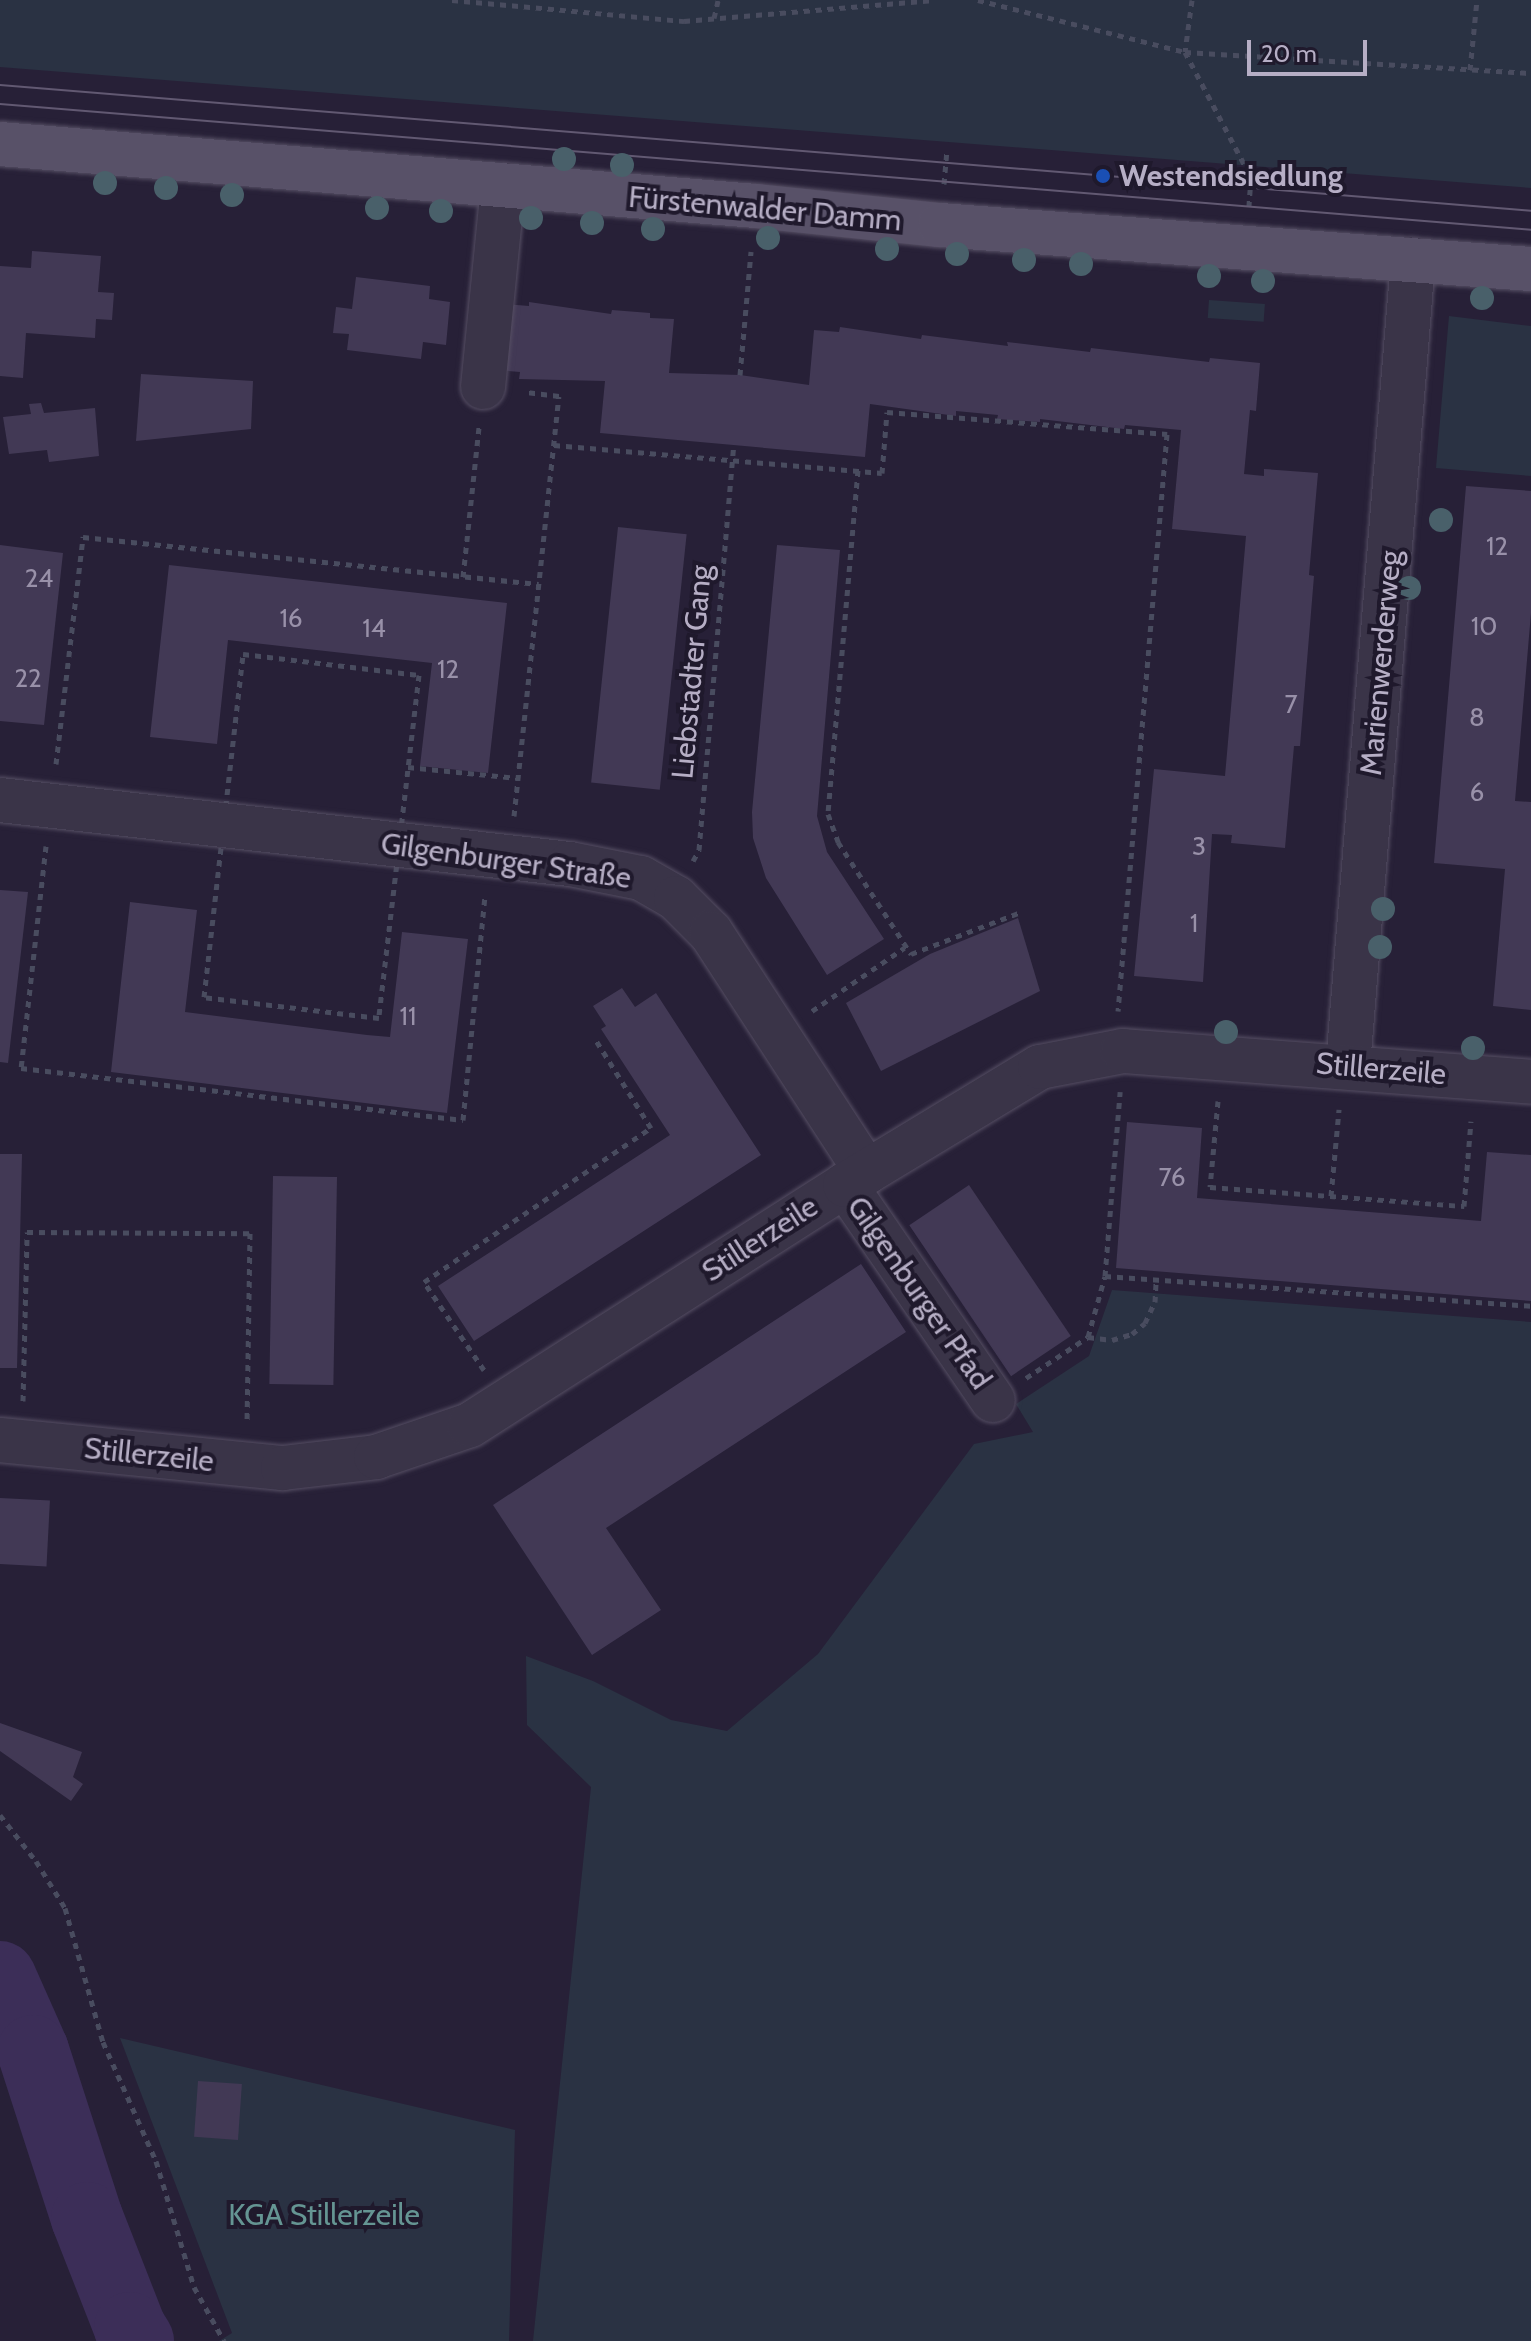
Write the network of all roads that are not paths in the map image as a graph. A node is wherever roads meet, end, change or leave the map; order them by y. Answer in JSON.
{"nodes":[{"id":1,"x":0,"y":144,"type":"edge"},
{"id":2,"x":503,"y":185,"type":"junction"},
{"id":3,"x":1413,"y":260,"type":"junction"},
{"id":4,"x":1531,"y":269,"type":"edge"},
{"id":5,"x":483,"y":387,"type":"road end"},
{"id":6,"x":0,"y":800,"type":"edge"},
{"id":7,"x":1348,"y":1065,"type":"junction"},
{"id":8,"x":1531,"y":1082,"type":"edge"},
{"id":9,"x":856,"y":1179,"type":"junction"},
{"id":10,"x":993,"y":1400,"type":"road end"},
{"id":11,"x":11,"y":1441,"type":"edge"}],
"edges":[{"from":1,"to":2,"type":"main road","name":"Fürstenwalder Damm"},
{"from":2,"to":3,"type":"main road","name":"Fürstenwalder Damm"},
{"from":2,"to":5,"type":"street"},
{"from":3,"to":4,"type":"main road","name":"Fürstenwalder Damm"},
{"from":3,"to":7,"type":"street","name":"Marienwerderweg"},
{"from":6,"to":9,"type":"street","name":"Gilgenburger Straße"},
{"from":7,"to":8,"type":"street","name":"Stillerzeile"},
{"from":7,"to":9,"type":"street","name":"Stillerzeile"},
{"from":9,"to":10,"type":"street","name":"Gilgenburger Pfad"},
{"from":9,"to":11,"type":"street","name":"Stillerzeile"}]}
